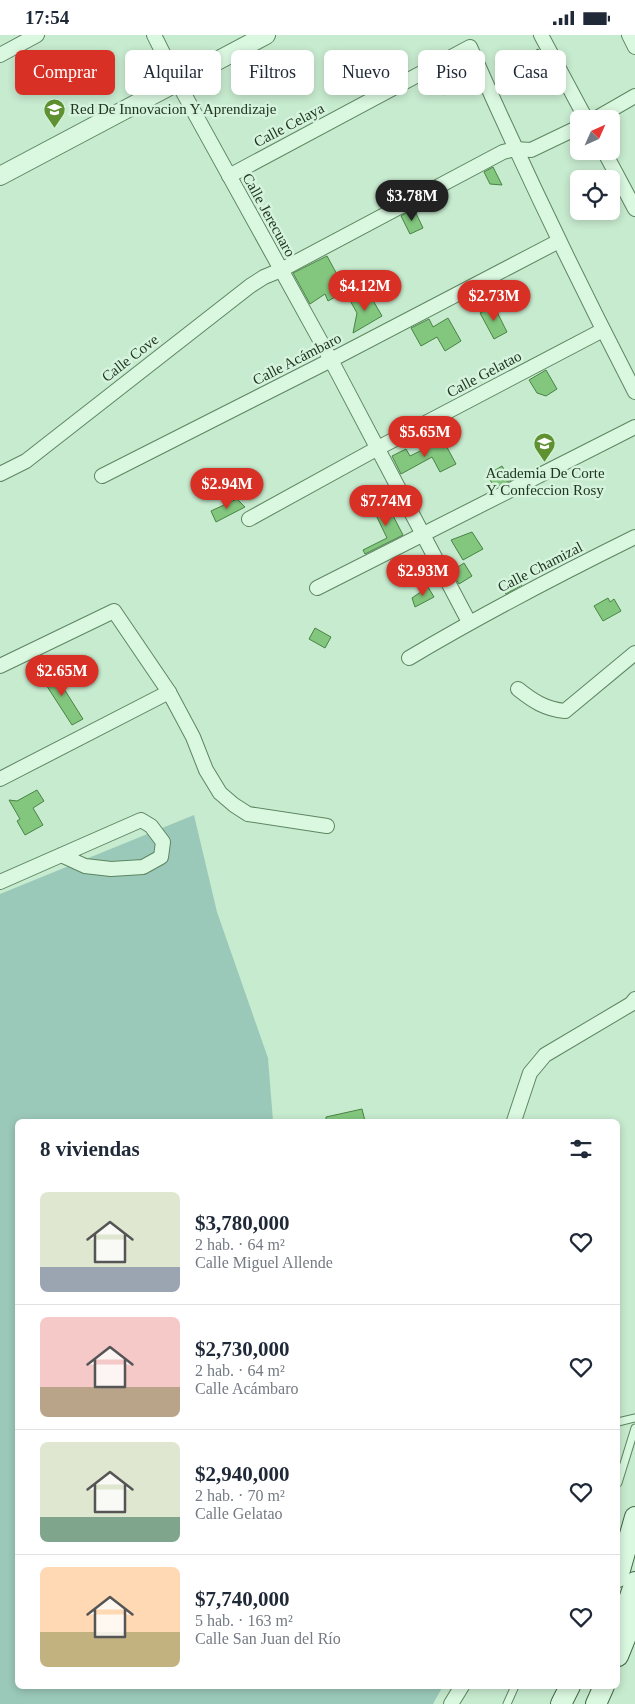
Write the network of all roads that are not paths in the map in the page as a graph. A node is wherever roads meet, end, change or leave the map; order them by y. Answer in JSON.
{"nodes":[{"id":1,"x":37,"y":35,"type":"edge"},
{"id":2,"x":154,"y":35,"type":"edge"},
{"id":3,"x":266,"y":35,"type":"edge"},
{"id":4,"x":541,"y":35,"type":"edge"},
{"id":5,"x":629,"y":35,"type":"edge"},
{"id":6,"x":635,"y":47,"type":"edge"},
{"id":7,"x":162,"y":50,"type":"edge"},
{"id":8,"x":0,"y":55,"type":"edge"},
{"id":9,"x":221,"y":60,"type":"edge"},
{"id":10,"x":155,"y":95,"type":"edge"},
{"id":11,"x":185,"y":95,"type":"edge"},
{"id":12,"x":635,"y":96,"type":"edge"},
{"id":13,"x":581,"y":110,"type":"edge"},
{"id":14,"x":611,"y":110,"type":"edge"},
{"id":15,"x":570,"y":131,"type":"edge"},
{"id":16,"x":515,"y":149,"type":"junction"},
{"id":17,"x":609,"y":160,"type":"edge"},
{"id":18,"x":229,"y":176,"type":"junction"},
{"id":19,"x":0,"y":177,"type":"edge"},
{"id":20,"x":635,"y":209,"type":"edge"},
{"id":21,"x":559,"y":241,"type":"junction"},
{"id":22,"x":281,"y":270,"type":"junction"},
{"id":23,"x":603,"y":331,"type":"junction"},
{"id":24,"x":331,"y":361,"type":"junction"},
{"id":25,"x":635,"y":391,"type":"edge"},
{"id":26,"x":635,"y":427,"type":"edge"},
{"id":27,"x":378,"y":448,"type":"junction"},
{"id":28,"x":0,"y":474,"type":"edge"},
{"id":29,"x":102,"y":476,"type":"dead end"},
{"id":30,"x":249,"y":519,"type":"dead end"},
{"id":31,"x":424,"y":536,"type":"junction"},
{"id":32,"x":635,"y":537,"type":"edge"},
{"id":33,"x":317,"y":588,"type":"dead end"},
{"id":34,"x":468,"y":622,"type":"junction"},
{"id":35,"x":635,"y":653,"type":"edge"},
{"id":36,"x":409,"y":658,"type":"dead end"},
{"id":37,"x":0,"y":666,"type":"edge"},
{"id":38,"x":518,"y":689,"type":"dead end"},
{"id":39,"x":169,"y":692,"type":"junction"},
{"id":40,"x":0,"y":779,"type":"edge"},
{"id":41,"x":327,"y":826,"type":"dead end"},
{"id":42,"x":61,"y":855,"type":"junction"},
{"id":43,"x":0,"y":882,"type":"edge"},
{"id":44,"x":635,"y":999,"type":"edge"},
{"id":45,"x":515,"y":1119,"type":"edge"},
{"id":46,"x":635,"y":1418,"type":"edge"},
{"id":47,"x":620,"y":1422,"type":"edge"},
{"id":48,"x":635,"y":1428,"type":"edge"},
{"id":49,"x":620,"y":1477,"type":"edge"},
{"id":50,"x":635,"y":1517,"type":"edge"},
{"id":51,"x":620,"y":1570,"type":"edge"},
{"id":52,"x":635,"y":1582,"type":"edge"},
{"id":53,"x":635,"y":1614,"type":"edge"},
{"id":54,"x":620,"y":1626,"type":"edge"},
{"id":55,"x":620,"y":1651,"type":"edge"},
{"id":56,"x":460,"y":1689,"type":"edge"},
{"id":57,"x":513,"y":1689,"type":"edge"},
{"id":58,"x":568,"y":1689,"type":"edge"},
{"id":59,"x":597,"y":1689,"type":"edge"},
{"id":60,"x":602,"y":1689,"type":"edge"},
{"id":61,"x":451,"y":1704,"type":"edge"},
{"id":62,"x":507,"y":1704,"type":"edge"},
{"id":63,"x":561,"y":1704,"type":"edge"},
{"id":64,"x":594,"y":1704,"type":"edge"}],
"edges":[{"from":1,"to":8,"type":"street"},
{"from":2,"to":7,"type":"street","name":"Calle Jerecuaro"},
{"from":3,"to":9,"type":"street"},
{"from":4,"to":13,"type":"street"},
{"from":5,"to":6,"type":"street"},
{"from":10,"to":19,"type":"street"},
{"from":11,"to":18,"type":"street","name":"Calle Jerecuaro"},
{"from":12,"to":14,"type":"street"},
{"from":15,"to":16,"type":"street","name":"Calle Cove"},
{"from":16,"to":18,"type":"street","name":"Calle Celaya"},
{"from":16,"to":21,"type":"street"},
{"from":16,"to":22,"type":"street","name":"Calle Cove"},
{"from":17,"to":20,"type":"street"},
{"from":18,"to":22,"type":"street","name":"Calle Jerecuaro"},
{"from":21,"to":23,"type":"street"},
{"from":21,"to":24,"type":"street","name":"Calle Acámbaro"},
{"from":22,"to":24,"type":"street","name":"Calle Jerecuaro"},
{"from":22,"to":28,"type":"street","name":"Calle Cove"},
{"from":23,"to":25,"type":"street"},
{"from":23,"to":27,"type":"street","name":"Calle Gelatao"},
{"from":24,"to":27,"type":"street","name":"Calle Jerecuaro"},
{"from":24,"to":29,"type":"street","name":"Calle Acámbaro"},
{"from":26,"to":31,"type":"street"},
{"from":27,"to":30,"type":"street","name":"Calle Gelatao"},
{"from":27,"to":31,"type":"street","name":"Calle Jerecuaro"},
{"from":31,"to":33,"type":"street"},
{"from":31,"to":34,"type":"street","name":"Calle Jerecuaro"},
{"from":32,"to":34,"type":"street","name":"Calle Chamizal"},
{"from":34,"to":36,"type":"street","name":"Calle Chamizal"},
{"from":35,"to":38,"type":"street"},
{"from":37,"to":39,"type":"street"},
{"from":39,"to":40,"type":"street"},
{"from":39,"to":41,"type":"street"},
{"from":42,"to":42,"type":"street"},
{"from":42,"to":43,"type":"street"},
{"from":44,"to":45,"type":"street"},
{"from":46,"to":47,"type":"lane"},
{"from":48,"to":49,"type":"lane"},
{"from":50,"to":51,"type":"main road"},
{"from":52,"to":54,"type":"main road"},
{"from":53,"to":55,"type":"main road"},
{"from":56,"to":61,"type":"street"},
{"from":57,"to":62,"type":"lane"},
{"from":58,"to":63,"type":"main road"},
{"from":59,"to":64,"type":"main road"},
{"from":60,"to":64,"type":"main road"}]}
